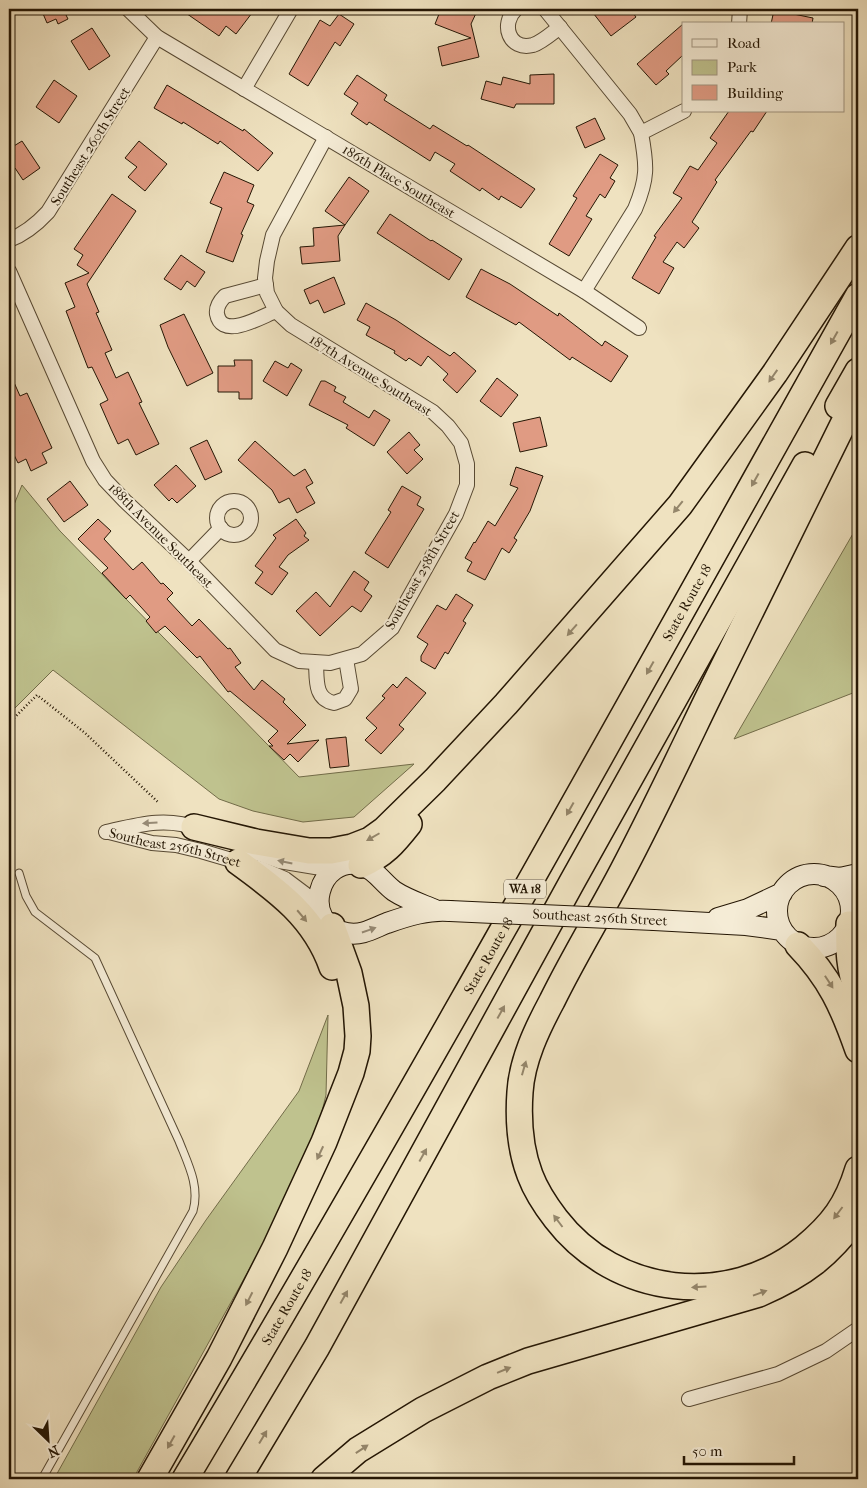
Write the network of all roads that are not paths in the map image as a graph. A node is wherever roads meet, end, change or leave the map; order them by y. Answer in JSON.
{"nodes":[{"id":1,"x":128,"y":9,"type":"edge"},
{"id":2,"x":291,"y":9,"type":"edge"},
{"id":3,"x":516,"y":9,"type":"edge"},
{"id":4,"x":545,"y":9,"type":"edge"},
{"id":5,"x":740,"y":9,"type":"edge"},
{"id":6,"x":739,"y":22,"type":"edge"},
{"id":7,"x":560,"y":27,"type":"junction"},
{"id":8,"x":157,"y":37,"type":"junction"},
{"id":9,"x":244,"y":89,"type":"junction"},
{"id":10,"x":682,"y":112,"type":"edge"},
{"id":11,"x":642,"y":134,"type":"junction"},
{"id":12,"x":326,"y":137,"type":"junction"},
{"id":13,"x":9,"y":240,"type":"edge"},
{"id":14,"x":858,"y":248,"type":"edge"},
{"id":15,"x":9,"y":271,"type":"edge"},
{"id":16,"x":266,"y":289,"type":"junction"},
{"id":17,"x":584,"y":292,"type":"junction"},
{"id":18,"x":858,"y":296,"type":"edge"},
{"id":19,"x":276,"y":311,"type":"junction"},
{"id":20,"x":639,"y":328,"type":"dead end"},
{"id":21,"x":858,"y":371,"type":"edge"},
{"id":22,"x":858,"y":394,"type":"edge"},
{"id":23,"x":461,"y":444,"type":"joint"},
{"id":24,"x":221,"y":528,"type":"dead end"},
{"id":25,"x":189,"y":561,"type":"junction"},
{"id":26,"x":346,"y":659,"type":"junction"},
{"id":27,"x":323,"y":663,"type":"junction"},
{"id":28,"x":506,"y":704,"type":"junction"},
{"id":29,"x":194,"y":827,"type":"junction"},
{"id":30,"x":238,"y":862,"type":"junction"},
{"id":31,"x":361,"y":865,"type":"junction"},
{"id":32,"x":333,"y":870,"type":"junction"},
{"id":33,"x":18,"y":873,"type":"dead end"},
{"id":34,"x":858,"y":874,"type":"edge"},
{"id":35,"x":824,"y":876,"type":"junction"},
{"id":36,"x":782,"y":893,"type":"junction"},
{"id":37,"x":317,"y":903,"type":"junction"},
{"id":38,"x":443,"y":910,"type":"junction"},
{"id":39,"x":853,"y":916,"type":"edge"},
{"id":40,"x":704,"y":922,"type":"junction"},
{"id":41,"x":332,"y":926,"type":"junction"},
{"id":42,"x":790,"y":937,"type":"junction"},
{"id":43,"x":858,"y":992,"type":"edge"},
{"id":44,"x":858,"y":1050,"type":"edge"},
{"id":45,"x":338,"y":1108,"type":"junction"},
{"id":46,"x":858,"y":1169,"type":"edge"},
{"id":47,"x":858,"y":1216,"type":"edge"},
{"id":48,"x":858,"y":1329,"type":"edge"},
{"id":49,"x":689,"y":1399,"type":"dead end"},
{"id":50,"x":42,"y":1479,"type":"edge"},
{"id":51,"x":150,"y":1479,"type":"edge"},
{"id":52,"x":185,"y":1479,"type":"edge"},
{"id":53,"x":238,"y":1479,"type":"edge"},
{"id":54,"x":324,"y":1479,"type":"edge"}],
"edges":[{"from":1,"to":8,"type":"street","name":"186th Place Southeast"},
{"from":2,"to":9,"type":"street"},
{"from":3,"to":7,"type":"street"},
{"from":4,"to":7,"type":"street"},
{"from":5,"to":6,"type":"street"},
{"from":7,"to":11,"type":"street"},
{"from":8,"to":9,"type":"street","name":"186th Place Southeast"},
{"from":8,"to":13,"type":"street","name":"Southeast 260th Street"},
{"from":9,"to":12,"type":"street","name":"186th Place Southeast"},
{"from":10,"to":11,"type":"street"},
{"from":11,"to":17,"type":"street"},
{"from":12,"to":16,"type":"street"},
{"from":12,"to":17,"type":"street","name":"186th Place Southeast"},
{"from":14,"to":28,"type":"highway","one_way":true},
{"from":15,"to":25,"type":"street","name":"188th Avenue Southeast"},
{"from":16,"to":19,"type":"street","name":"187th Avenue Southeast"},
{"from":16,"to":19,"type":"street"},
{"from":17,"to":20,"type":"street","name":"186th Place Southeast"},
{"from":18,"to":52,"type":"highway","name":"State Route 18","number":"WA 18","one_way":true},
{"from":19,"to":23,"type":"street","name":"187th Avenue Southeast"},
{"from":53,"to":21,"type":"highway","number":"WA 18","one_way":true},
{"from":46,"to":22,"type":"highway","one_way":true},
{"from":23,"to":26,"type":"street","name":"Southeast 258th Street"},
{"from":24,"to":25,"type":"street"},
{"from":25,"to":27,"type":"street","name":"188th Avenue Southeast"},
{"from":26,"to":27,"type":"street","name":"Southeast 258th Street"},
{"from":26,"to":27,"type":"street"},
{"from":28,"to":29,"type":"highway","one_way":true},
{"from":28,"to":31,"type":"highway"},
{"from":29,"to":30,"type":"street","name":"Southeast 256th Street","one_way":true},
{"from":32,"to":29,"type":"street","name":"Southeast 256th Street","one_way":true},
{"from":30,"to":37,"type":"street","name":"Southeast 256th Street"},
{"from":30,"to":45,"type":"highway","one_way":true},
{"from":31,"to":32,"type":"main road"},
{"from":31,"to":38,"type":"main road"},
{"from":32,"to":37,"type":"main road"},
{"from":33,"to":50,"type":"lane"},
{"from":34,"to":35,"type":"main road"},
{"from":35,"to":36,"type":"main road"},
{"from":35,"to":39,"type":"main road"},
{"from":36,"to":40,"type":"main road","name":"Southeast 256th Street"},
{"from":36,"to":42,"type":"main road"},
{"from":37,"to":41,"type":"main road"},
{"from":38,"to":40,"type":"main road","name":"Southeast 256th Street","bridge":true},
{"from":41,"to":38,"type":"main road","one_way":true},
{"from":39,"to":42,"type":"main road"},
{"from":39,"to":43,"type":"highway"},
{"from":40,"to":42,"type":"main road","name":"Southeast 256th Street"},
{"from":41,"to":45,"type":"highway"},
{"from":42,"to":44,"type":"highway","one_way":true},
{"from":45,"to":51,"type":"highway","one_way":true},
{"from":54,"to":47,"type":"highway","one_way":true},
{"from":48,"to":49,"type":"street"}]}
